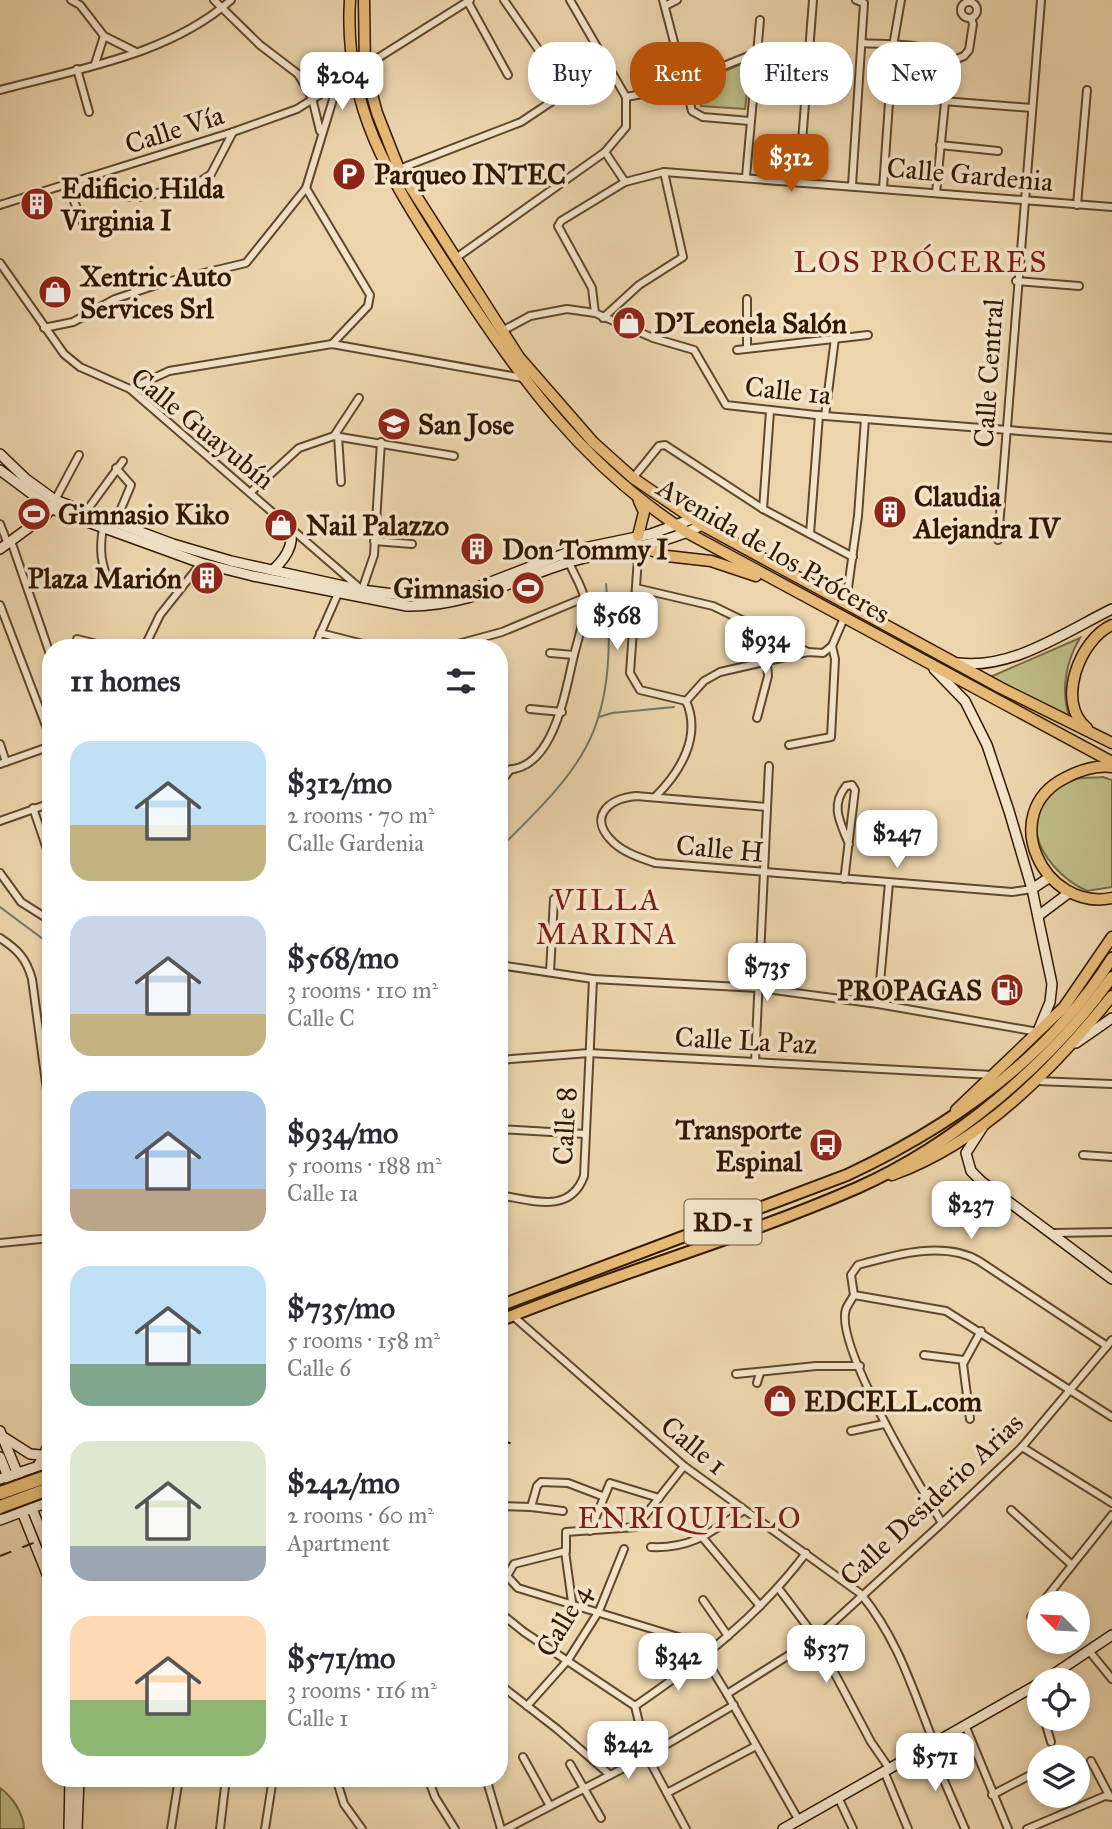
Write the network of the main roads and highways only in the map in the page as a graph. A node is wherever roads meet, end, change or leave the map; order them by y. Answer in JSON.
{"nodes":[{"id":1,"x":350,"y":0,"type":"edge"},
{"id":2,"x":364,"y":0,"type":"edge"},
{"id":3,"x":0,"y":454,"type":"edge"},
{"id":4,"x":0,"y":470,"type":"edge"},
{"id":5,"x":635,"y":495,"type":"junction"},
{"id":6,"x":53,"y":505,"type":"junction"},
{"id":7,"x":692,"y":519,"type":"junction"},
{"id":8,"x":288,"y":524,"type":"road end"},
{"id":9,"x":676,"y":525,"type":"junction"},
{"id":10,"x":702,"y":525,"type":"junction"},
{"id":11,"x":688,"y":533,"type":"junction"},
{"id":12,"x":638,"y":536,"type":"junction"},
{"id":13,"x":6,"y":545,"type":"edge"},
{"id":14,"x":641,"y":547,"type":"junction"},
{"id":15,"x":567,"y":558,"type":"junction"},
{"id":16,"x":204,"y":559,"type":"junction"},
{"id":17,"x":272,"y":570,"type":"junction"},
{"id":18,"x":775,"y":582,"type":"junction"},
{"id":19,"x":340,"y":589,"type":"junction"},
{"id":20,"x":1112,"y":609,"type":"edge"},
{"id":21,"x":1112,"y":625,"type":"edge"},
{"id":22,"x":927,"y":663,"type":"junction"},
{"id":23,"x":956,"y":663,"type":"junction"},
{"id":24,"x":1107,"y":741,"type":"edge"},
{"id":25,"x":1112,"y":764,"type":"edge"},
{"id":26,"x":1050,"y":877,"type":"junction"},
{"id":27,"x":1032,"y":889,"type":"junction"},
{"id":28,"x":1070,"y":892,"type":"junction"},
{"id":29,"x":1112,"y":898,"type":"edge"},
{"id":30,"x":1038,"y":916,"type":"junction"},
{"id":31,"x":1112,"y":937,"type":"edge"},
{"id":32,"x":1112,"y":958,"type":"edge"},
{"id":33,"x":1112,"y":977,"type":"edge"},
{"id":34,"x":1112,"y":996,"type":"edge"},
{"id":35,"x":1112,"y":1018,"type":"edge"},
{"id":36,"x":1038,"y":1032,"type":"junction"},
{"id":37,"x":1070,"y":1048,"type":"junction"},
{"id":38,"x":941,"y":1124,"type":"junction"},
{"id":39,"x":985,"y":1124,"type":"junction"},
{"id":40,"x":858,"y":1187,"type":"junction"},
{"id":41,"x":1112,"y":1279,"type":"edge"},
{"id":42,"x":508,"y":1303,"type":"edge"},
{"id":43,"x":508,"y":1318,"type":"edge"},
{"id":44,"x":1,"y":1434,"type":"edge"},
{"id":45,"x":42,"y":1455,"type":"edge"},
{"id":46,"x":0,"y":1457,"type":"edge"},
{"id":47,"x":42,"y":1465,"type":"edge"},
{"id":48,"x":8,"y":1476,"type":"edge"},
{"id":49,"x":42,"y":1478,"type":"edge"},
{"id":50,"x":0,"y":1493,"type":"edge"},
{"id":51,"x":42,"y":1493,"type":"edge"},
{"id":52,"x":42,"y":1504,"type":"edge"},
{"id":53,"x":32,"y":1508,"type":"junction"},
{"id":54,"x":21,"y":1512,"type":"junction"},
{"id":55,"x":3,"y":1514,"type":"edge"},
{"id":56,"x":42,"y":1533,"type":"edge"},
{"id":57,"x":42,"y":1562,"type":"edge"},
{"id":58,"x":1112,"y":1635,"type":"edge"},
{"id":59,"x":1064,"y":1668,"type":"edge"},
{"id":60,"x":1027,"y":1690,"type":"edge"},
{"id":61,"x":70,"y":1787,"type":"edge"},
{"id":62,"x":79,"y":1787,"type":"edge"},
{"id":63,"x":785,"y":1828,"type":"edge"},
{"id":64,"x":69,"y":1829,"type":"edge"},
{"id":65,"x":77,"y":1829,"type":"edge"}],
"edges":[{"from":1,"to":5,"type":"main road","name":"Avenida de los Próceres"},
{"from":2,"to":7,"type":"main road","name":"Avenida de los Próceres"},
{"from":3,"to":6,"type":"main road"},
{"from":4,"to":6,"type":"main road"},
{"from":5,"to":9,"type":"main road","name":"Avenida de los Próceres"},
{"from":5,"to":12,"type":"main road"},
{"from":6,"to":13,"type":"main road"},
{"from":6,"to":16,"type":"main road"},
{"from":6,"to":16,"type":"main road"},
{"from":7,"to":9,"type":"main road"},
{"from":7,"to":10,"type":"main road","name":"Avenida de los Próceres"},
{"from":8,"to":17,"type":"main road"},
{"from":9,"to":11,"type":"main road","name":"Avenida de los Próceres"},
{"from":9,"to":12,"type":"main road"},
{"from":10,"to":11,"type":"main road"},
{"from":10,"to":23,"type":"main road","name":"Avenida de los Próceres"},
{"from":11,"to":14,"type":"main road"},
{"from":11,"to":18,"type":"main road","name":"Avenida de los Próceres"},
{"from":12,"to":15,"type":"main road"},
{"from":14,"to":15,"type":"main road"},
{"from":14,"to":18,"type":"main road"},
{"from":15,"to":19,"type":"main road"},
{"from":15,"to":19,"type":"main road"},
{"from":16,"to":17,"type":"main road"},
{"from":16,"to":19,"type":"main road"},
{"from":17,"to":19,"type":"main road"},
{"from":18,"to":22,"type":"main road","name":"Avenida de los Próceres"},
{"from":20,"to":23,"type":"main road"},
{"from":21,"to":24,"type":"main road"},
{"from":22,"to":25,"type":"main road","name":"Avenida de los Próceres"},
{"from":22,"to":27,"type":"main road"},
{"from":23,"to":24,"type":"main road","name":"Avenida de los Próceres"},
{"from":25,"to":26,"type":"main road"},
{"from":26,"to":27,"type":"main road"},
{"from":26,"to":28,"type":"main road"},
{"from":27,"to":30,"type":"main road"},
{"from":28,"to":29,"type":"main road"},
{"from":28,"to":30,"type":"main road"},
{"from":30,"to":36,"type":"main road"},
{"from":31,"to":36,"type":"main road"},
{"from":32,"to":38,"type":"highway","number":"RD-1"},
{"from":33,"to":40,"type":"highway","number":"RD-1"},
{"from":34,"to":37,"type":"main road"},
{"from":35,"to":37,"type":"main road"},
{"from":36,"to":38,"type":"main road"},
{"from":37,"to":39,"type":"main road"},
{"from":38,"to":42,"type":"highway","number":"RD-1"},
{"from":39,"to":40,"type":"main road"},
{"from":39,"to":41,"type":"main road"},
{"from":40,"to":43,"type":"highway","number":"RD-1"},
{"from":44,"to":45,"type":"main road"},
{"from":44,"to":48,"type":"main road"},
{"from":46,"to":48,"type":"main road"},
{"from":47,"to":48,"type":"main road"},
{"from":48,"to":53,"type":"main road"},
{"from":48,"to":54,"type":"main road"},
{"from":49,"to":50,"type":"highway","bridge":true},
{"from":51,"to":55,"type":"highway","bridge":true},
{"from":52,"to":53,"type":"main road"},
{"from":53,"to":54,"type":"main road"},
{"from":53,"to":56,"type":"main road"},
{"from":54,"to":55,"type":"main road"},
{"from":54,"to":57,"type":"main road"},
{"from":58,"to":59,"type":"main road"},
{"from":60,"to":63,"type":"main road"},
{"from":61,"to":64,"type":"main road"},
{"from":62,"to":65,"type":"main road"}]}
